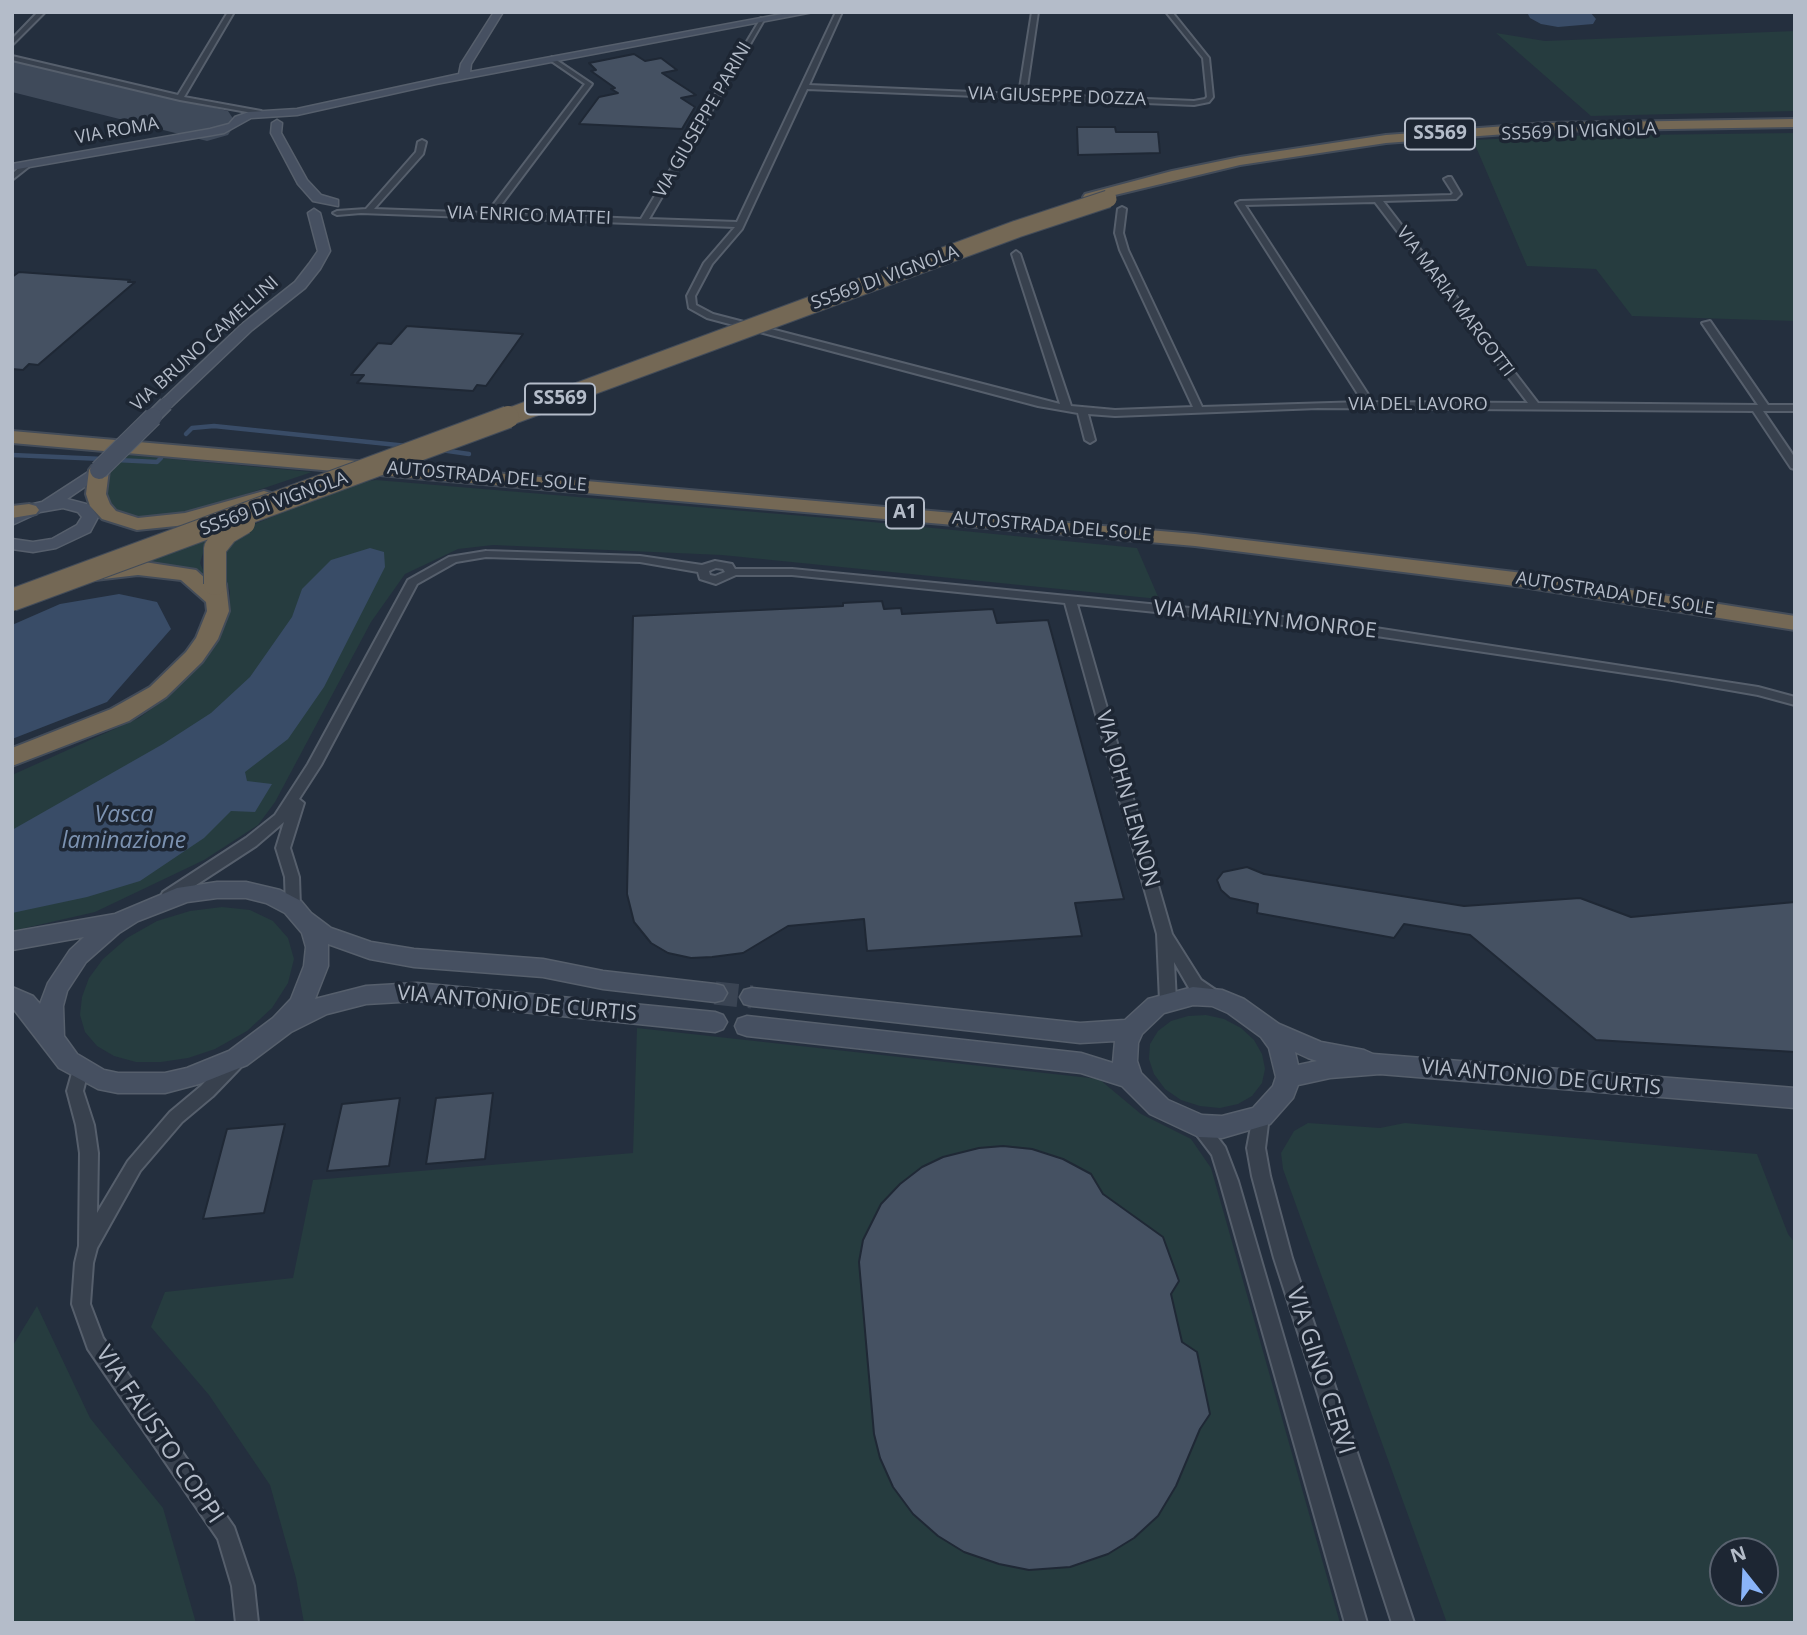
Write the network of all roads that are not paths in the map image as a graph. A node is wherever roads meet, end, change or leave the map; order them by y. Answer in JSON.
{"nodes":[{"id":1,"x":42,"y":12,"type":"edge"},
{"id":2,"x":231,"y":12,"type":"edge"},
{"id":3,"x":499,"y":12,"type":"edge"},
{"id":4,"x":809,"y":12,"type":"edge"},
{"id":5,"x":839,"y":12,"type":"edge"},
{"id":6,"x":1035,"y":12,"type":"edge"},
{"id":7,"x":1169,"y":12,"type":"edge"},
{"id":8,"x":761,"y":20,"type":"junction"},
{"id":9,"x":12,"y":43,"type":"edge"},
{"id":10,"x":12,"y":58,"type":"edge"},
{"id":11,"x":552,"y":59,"type":"junction"},
{"id":12,"x":467,"y":75,"type":"junction"},
{"id":13,"x":804,"y":87,"type":"junction"},
{"id":14,"x":1022,"y":96,"type":"junction"},
{"id":15,"x":180,"y":98,"type":"junction"},
{"id":16,"x":210,"y":104,"type":"junction"},
{"id":17,"x":271,"y":123,"type":"junction"},
{"id":18,"x":241,"y":124,"type":"junction"},
{"id":19,"x":1795,"y":126,"type":"edge"},
{"id":20,"x":422,"y":142,"type":"dead end"},
{"id":21,"x":27,"y":165,"type":"junction"},
{"id":22,"x":12,"y":167,"type":"edge"},
{"id":23,"x":12,"y":178,"type":"edge"},
{"id":24,"x":1448,"y":178,"type":"dead end"},
{"id":25,"x":1376,"y":198,"type":"junction"},
{"id":26,"x":1107,"y":202,"type":"junction"},
{"id":27,"x":315,"y":206,"type":"junction"},
{"id":28,"x":338,"y":209,"type":"junction"},
{"id":29,"x":365,"y":211,"type":"junction"},
{"id":30,"x":490,"y":214,"type":"junction"},
{"id":31,"x":644,"y":220,"type":"junction"},
{"id":32,"x":696,"y":223,"type":"junction"},
{"id":33,"x":740,"y":225,"type":"junction"},
{"id":34,"x":707,"y":226,"type":"junction"},
{"id":35,"x":317,"y":230,"type":"junction"},
{"id":36,"x":1016,"y":254,"type":"dead end"},
{"id":37,"x":714,"y":256,"type":"junction"},
{"id":38,"x":1707,"y":323,"type":"dead end"},
{"id":39,"x":1370,"y":405,"type":"junction"},
{"id":40,"x":1534,"y":405,"type":"junction"},
{"id":41,"x":1760,"y":408,"type":"junction"},
{"id":42,"x":1795,"y":408,"type":"edge"},
{"id":43,"x":1067,"y":409,"type":"junction"},
{"id":44,"x":1199,"y":410,"type":"junction"},
{"id":45,"x":1082,"y":411,"type":"junction"},
{"id":46,"x":12,"y":428,"type":"edge"},
{"id":47,"x":12,"y":437,"type":"edge"},
{"id":48,"x":1090,"y":440,"type":"dead end"},
{"id":49,"x":438,"y":443,"type":"junction"},
{"id":50,"x":1795,"y":466,"type":"edge"},
{"id":51,"x":95,"y":474,"type":"junction"},
{"id":52,"x":264,"y":497,"type":"junction"},
{"id":53,"x":77,"y":505,"type":"junction"},
{"id":54,"x":25,"y":512,"type":"edge"},
{"id":55,"x":109,"y":515,"type":"joint"},
{"id":56,"x":12,"y":544,"type":"edge"},
{"id":57,"x":44,"y":546,"type":"junction"},
{"id":58,"x":12,"y":558,"type":"edge"},
{"id":59,"x":12,"y":589,"type":"edge"},
{"id":60,"x":43,"y":589,"type":"junction"},
{"id":61,"x":216,"y":599,"type":"junction"},
{"id":62,"x":1070,"y":599,"type":"junction"},
{"id":63,"x":12,"y":600,"type":"edge"},
{"id":64,"x":1795,"y":611,"type":"edge"},
{"id":65,"x":1795,"y":623,"type":"edge"},
{"id":66,"x":194,"y":657,"type":"joint"},
{"id":67,"x":1795,"y":701,"type":"edge"},
{"id":68,"x":12,"y":758,"type":"edge"},
{"id":69,"x":306,"y":779,"type":"junction"},
{"id":70,"x":154,"y":904,"type":"junction"},
{"id":71,"x":298,"y":912,"type":"junction"},
{"id":72,"x":130,"y":915,"type":"junction"},
{"id":73,"x":1165,"y":934,"type":"junction"},
{"id":74,"x":12,"y":941,"type":"edge"},
{"id":75,"x":715,"y":993,"type":"tunnel mouth"},
{"id":76,"x":12,"y":996,"type":"edge"},
{"id":77,"x":752,"y":997,"type":"tunnel mouth"},
{"id":78,"x":1214,"y":997,"type":"junction"},
{"id":79,"x":1168,"y":1002,"type":"junction"},
{"id":80,"x":715,"y":1022,"type":"dead end"},
{"id":81,"x":282,"y":1025,"type":"junction"},
{"id":82,"x":747,"y":1026,"type":"dead end"},
{"id":83,"x":1132,"y":1028,"type":"junction"},
{"id":84,"x":1270,"y":1030,"type":"junction"},
{"id":85,"x":52,"y":1038,"type":"junction"},
{"id":86,"x":238,"y":1058,"type":"junction"},
{"id":87,"x":1380,"y":1064,"type":"junction"},
{"id":88,"x":80,"y":1070,"type":"junction"},
{"id":89,"x":1288,"y":1077,"type":"junction"},
{"id":90,"x":1130,"y":1078,"type":"junction"},
{"id":91,"x":1795,"y":1098,"type":"edge"},
{"id":92,"x":1261,"y":1116,"type":"junction"},
{"id":93,"x":1199,"y":1126,"type":"junction"},
{"id":94,"x":88,"y":1246,"type":"junction"},
{"id":95,"x":247,"y":1623,"type":"edge"},
{"id":96,"x":1356,"y":1623,"type":"edge"},
{"id":97,"x":1403,"y":1623,"type":"edge"}],
"edges":[{"from":1,"to":9,"type":"street"},
{"from":2,"to":15,"type":"street"},
{"from":3,"to":12,"type":"street"},
{"from":4,"to":8,"type":"street","name":"VIA ROMA"},
{"from":5,"to":13,"type":"street"},
{"from":6,"to":14,"type":"street"},
{"from":7,"to":14,"type":"street","name":"VIA GIUSEPPE DOZZA"},
{"from":8,"to":11,"type":"street","name":"VIA ROMA"},
{"from":8,"to":31,"type":"street","name":"VIA GIUSEPPE PARINI"},
{"from":10,"to":15,"type":"street"},
{"from":11,"to":12,"type":"street","name":"VIA ROMA"},
{"from":11,"to":30,"type":"street"},
{"from":12,"to":17,"type":"street","name":"VIA ROMA"},
{"from":13,"to":14,"type":"street","name":"VIA GIUSEPPE DOZZA"},
{"from":13,"to":33,"type":"street"},
{"from":15,"to":16,"type":"street"},
{"from":16,"to":17,"type":"street"},
{"from":16,"to":18,"type":"street"},
{"from":17,"to":18,"type":"street","name":"VIA ROMA"},
{"from":17,"to":27,"type":"street"},
{"from":18,"to":21,"type":"street","name":"VIA ROMA"},
{"from":19,"to":26,"type":"highway","name":"SS569 DI VIGNOLA","number":"SS569"},
{"from":20,"to":29,"type":"street"},
{"from":21,"to":22,"type":"street","name":"VIA ROMA"},
{"from":21,"to":23,"type":"street"},
{"from":24,"to":25,"type":"street"},
{"from":25,"to":39,"type":"street"},
{"from":25,"to":40,"type":"street","name":"VIA MARIA MARGOTTI"},
{"from":26,"to":44,"type":"street"},
{"from":26,"to":49,"type":"highway","name":"SS569 DI VIGNOLA","number":"SS569","bridge":true},
{"from":26,"to":52,"type":"highway","name":"SS569 DI VIGNOLA","number":"SS569"},
{"from":27,"to":28,"type":"street"},
{"from":27,"to":35,"type":"street","name":"VIA BRUNO CAMELLINI"},
{"from":28,"to":29,"type":"street","name":"VIA ENRICO MATTEI"},
{"from":28,"to":35,"type":"street"},
{"from":29,"to":30,"type":"street","name":"VIA ENRICO MATTEI"},
{"from":30,"to":31,"type":"street","name":"VIA ENRICO MATTEI"},
{"from":31,"to":32,"type":"street","name":"VIA ENRICO MATTEI"},
{"from":32,"to":33,"type":"street","name":"VIA ENRICO MATTEI"},
{"from":32,"to":34,"type":"street","name":"VIA ENRICO MATTEI"},
{"from":33,"to":34,"type":"street","name":"VIA ENRICO MATTEI"},
{"from":33,"to":37,"type":"street"},
{"from":34,"to":37,"type":"street"},
{"from":35,"to":51,"type":"street","name":"VIA BRUNO CAMELLINI","bridge":true},
{"from":36,"to":43,"type":"street"},
{"from":37,"to":43,"type":"street","name":"VIA DEL LAVORO"},
{"from":38,"to":41,"type":"street"},
{"from":39,"to":40,"type":"street","name":"VIA DEL LAVORO"},
{"from":39,"to":44,"type":"street","name":"VIA DEL LAVORO"},
{"from":40,"to":41,"type":"street","name":"VIA DEL LAVORO"},
{"from":41,"to":42,"type":"street","name":"VIA DEL LAVORO"},
{"from":41,"to":50,"type":"street"},
{"from":43,"to":45,"type":"street","name":"VIA DEL LAVORO"},
{"from":44,"to":45,"type":"street","name":"VIA DEL LAVORO"},
{"from":45,"to":48,"type":"street"},
{"from":46,"to":64,"type":"highway","name":"AUTOSTRADA DEL SOLE","number":"A1"},
{"from":47,"to":65,"type":"highway","name":"AUTOSTRADA DEL SOLE","number":"A1"},
{"from":49,"to":60,"type":"highway","name":"SS569 DI VIGNOLA","number":"SS569","bridge":true},
{"from":49,"to":61,"type":"highway","bridge":true},
{"from":51,"to":53,"type":"street"},
{"from":51,"to":54,"type":"street"},
{"from":51,"to":55,"type":"highway"},
{"from":52,"to":55,"type":"highway"},
{"from":52,"to":59,"type":"highway","name":"SS569 DI VIGNOLA","number":"SS569"},
{"from":53,"to":54,"type":"street"},
{"from":53,"to":57,"type":"street"},
{"from":56,"to":57,"type":"street"},
{"from":57,"to":58,"type":"street"},
{"from":60,"to":61,"type":"highway","bridge":true},
{"from":60,"to":63,"type":"highway","name":"SS569 DI VIGNOLA","number":"SS569","bridge":true},
{"from":61,"to":66,"type":"highway"},
{"from":62,"to":67,"type":"street","name":"VIA MARILYN MONROE"},
{"from":62,"to":69,"type":"street","name":"VIA MARILYN MONROE"},
{"from":62,"to":73,"type":"street","name":"VIA JOHN LENNON"},
{"from":66,"to":68,"type":"highway"},
{"from":69,"to":70,"type":"street"},
{"from":69,"to":71,"type":"street"},
{"from":70,"to":71,"type":"street"},
{"from":70,"to":72,"type":"street"},
{"from":71,"to":75,"type":"street","name":"VIA ANTONIO DE CURTIS"},
{"from":71,"to":81,"type":"street"},
{"from":72,"to":74,"type":"street"},
{"from":72,"to":85,"type":"street"},
{"from":73,"to":78,"type":"street"},
{"from":73,"to":79,"type":"street","name":"VIA JOHN LENNON"},
{"from":76,"to":85,"type":"street"},
{"from":77,"to":83,"type":"street"},
{"from":78,"to":79,"type":"street"},
{"from":78,"to":84,"type":"street"},
{"from":79,"to":83,"type":"street"},
{"from":80,"to":81,"type":"street","name":"VIA ANTONIO DE CURTIS"},
{"from":81,"to":86,"type":"street"},
{"from":82,"to":90,"type":"street"},
{"from":83,"to":90,"type":"street"},
{"from":84,"to":87,"type":"street"},
{"from":84,"to":89,"type":"street"},
{"from":85,"to":88,"type":"street"},
{"from":86,"to":88,"type":"street"},
{"from":86,"to":94,"type":"street","name":"VIA FAUSTO COPPI"},
{"from":87,"to":89,"type":"street","name":"VIA ANTONIO DE CURTIS"},
{"from":87,"to":91,"type":"street","name":"VIA ANTONIO DE CURTIS"},
{"from":88,"to":94,"type":"street","name":"VIA FAUSTO COPPI"},
{"from":89,"to":92,"type":"street"},
{"from":90,"to":93,"type":"street"},
{"from":92,"to":93,"type":"street"},
{"from":92,"to":97,"type":"street","name":"VIA GINO CERVI"},
{"from":93,"to":96,"type":"street","name":"VIA GINO CERVI"},
{"from":94,"to":95,"type":"street","name":"VIA FAUSTO COPPI"}]}
